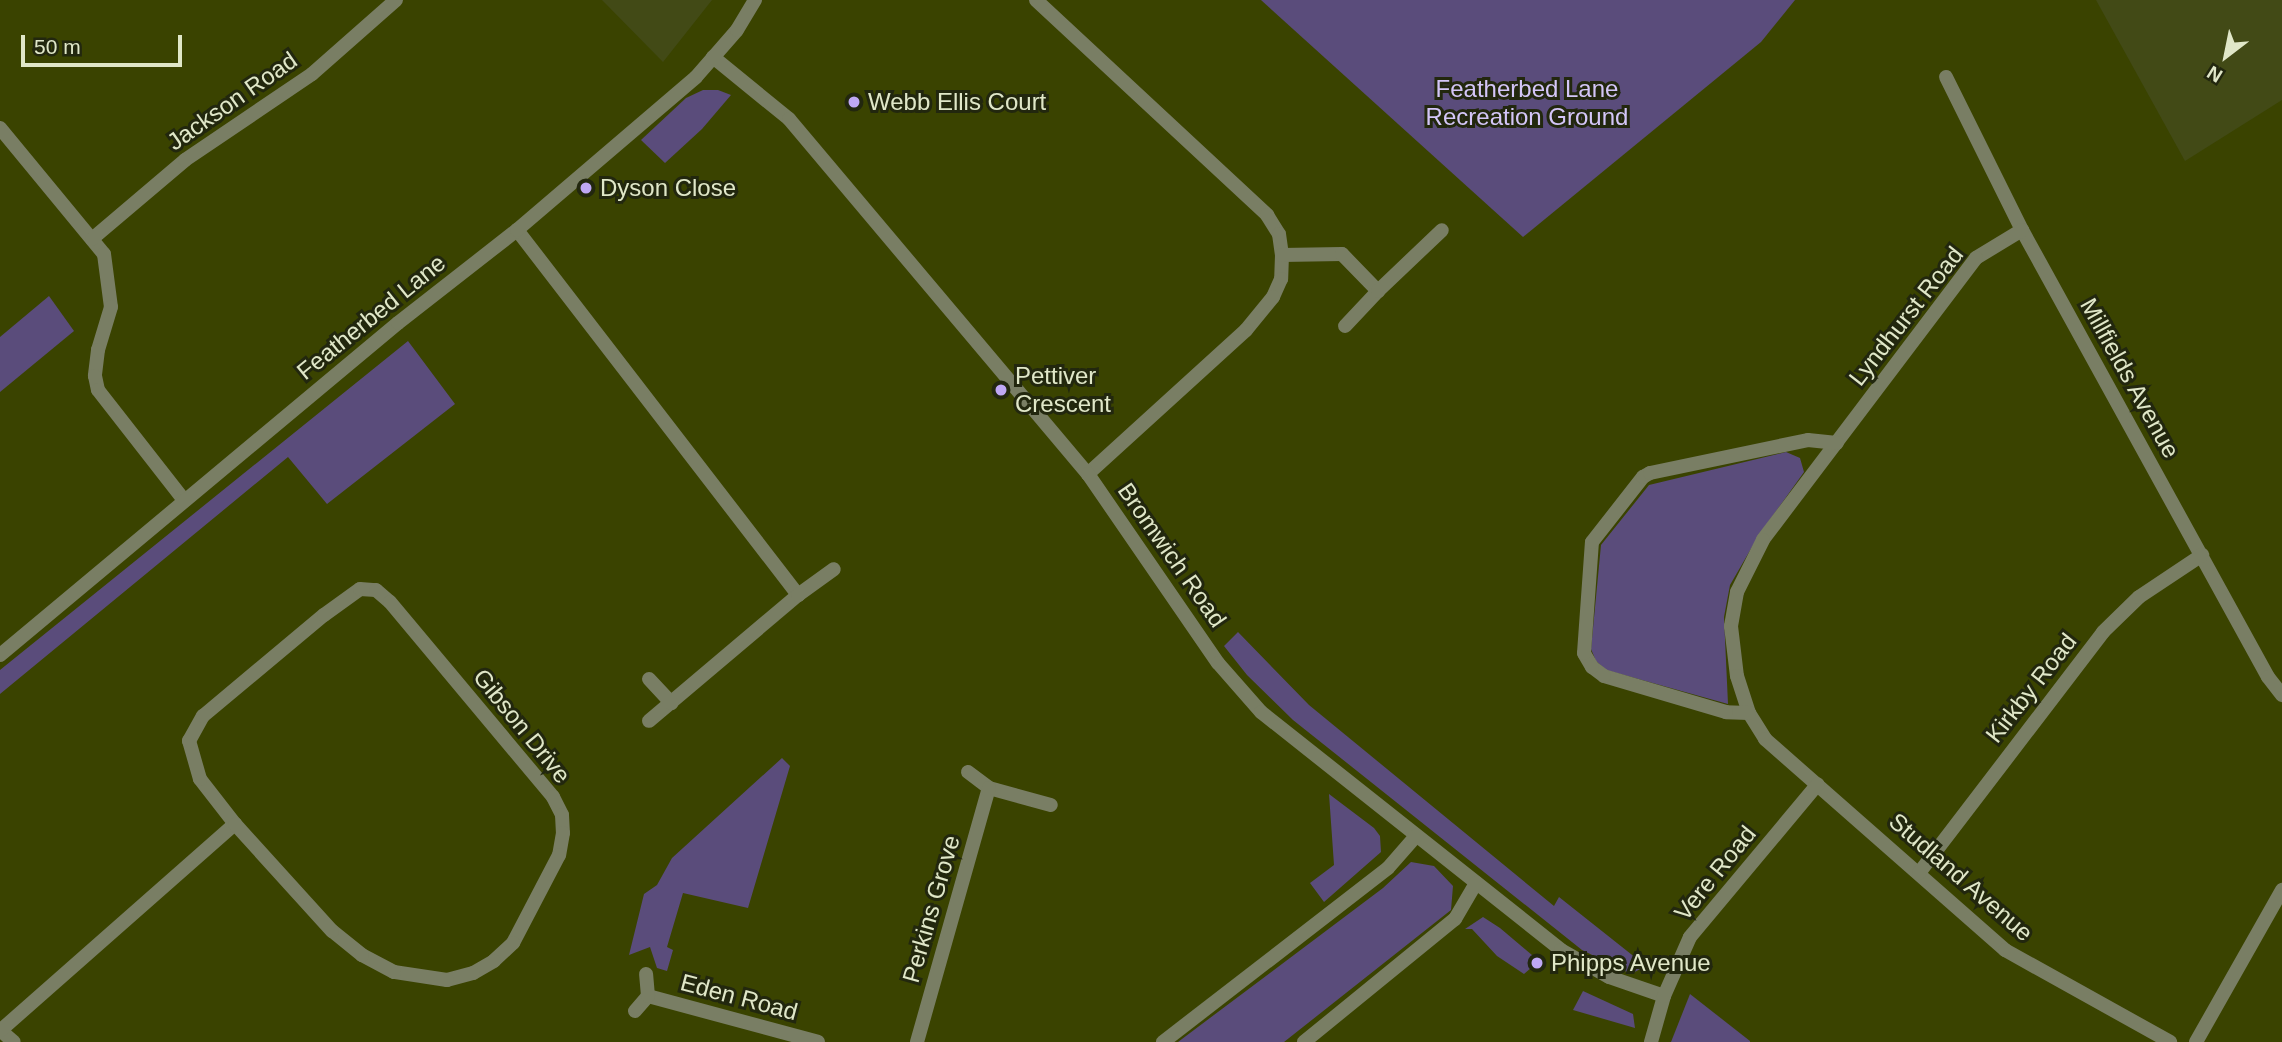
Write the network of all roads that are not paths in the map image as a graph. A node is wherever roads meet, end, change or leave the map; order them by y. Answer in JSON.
{"nodes":[{"id":1,"x":396,"y":0,"type":"edge"},
{"id":2,"x":755,"y":0,"type":"edge"},
{"id":3,"x":1036,"y":0,"type":"edge"},
{"id":4,"x":713,"y":57,"type":"junction"},
{"id":5,"x":1946,"y":78,"type":"dead end"},
{"id":6,"x":0,"y":128,"type":"edge"},
{"id":7,"x":517,"y":230,"type":"junction"},
{"id":8,"x":1442,"y":230,"type":"dead end"},
{"id":9,"x":2022,"y":230,"type":"junction"},
{"id":10,"x":92,"y":239,"type":"junction"},
{"id":11,"x":1282,"y":255,"type":"junction"},
{"id":12,"x":1378,"y":291,"type":"junction"},
{"id":13,"x":1345,"y":326,"type":"dead end"},
{"id":14,"x":1837,"y":443,"type":"junction"},
{"id":15,"x":1088,"y":474,"type":"junction"},
{"id":16,"x":184,"y":500,"type":"junction"},
{"id":17,"x":2202,"y":555,"type":"junction"},
{"id":18,"x":834,"y":569,"type":"dead end"},
{"id":19,"x":798,"y":595,"type":"junction"},
{"id":20,"x":0,"y":655,"type":"edge"},
{"id":21,"x":649,"y":680,"type":"dead end"},
{"id":22,"x":2282,"y":695,"type":"edge"},
{"id":23,"x":671,"y":703,"type":"junction"},
{"id":24,"x":1749,"y":713,"type":"junction"},
{"id":25,"x":649,"y":721,"type":"dead end"},
{"id":26,"x":968,"y":772,"type":"dead end"},
{"id":27,"x":1818,"y":784,"type":"junction"},
{"id":28,"x":989,"y":788,"type":"junction"},
{"id":29,"x":1051,"y":805,"type":"dead end"},
{"id":30,"x":235,"y":824,"type":"junction"},
{"id":31,"x":1416,"y":836,"type":"junction"},
{"id":32,"x":1919,"y":873,"type":"junction"},
{"id":33,"x":1476,"y":883,"type":"junction"},
{"id":34,"x":2282,"y":890,"type":"edge"},
{"id":35,"x":646,"y":974,"type":"dead end"},
{"id":36,"x":648,"y":996,"type":"junction"},
{"id":37,"x":1664,"y":996,"type":"junction"},
{"id":38,"x":635,"y":1011,"type":"dead end"},
{"id":39,"x":0,"y":1030,"type":"edge"},
{"id":40,"x":14,"y":1042,"type":"edge"},
{"id":41,"x":818,"y":1042,"type":"edge"},
{"id":42,"x":917,"y":1042,"type":"edge"},
{"id":43,"x":1163,"y":1042,"type":"edge"},
{"id":44,"x":1304,"y":1042,"type":"edge"},
{"id":45,"x":1651,"y":1042,"type":"edge"},
{"id":46,"x":2171,"y":1042,"type":"edge"},
{"id":47,"x":2196,"y":1042,"type":"edge"}],
"edges":[{"from":1,"to":10,"type":"street","name":"Jackson Road"},
{"from":2,"to":4,"type":"street","name":"Featherbed Lane"},
{"from":3,"to":11,"type":"street"},
{"from":4,"to":7,"type":"street","name":"Featherbed Lane"},
{"from":4,"to":15,"type":"street","name":"Bromwich Road"},
{"from":5,"to":9,"type":"street","name":"Millfields Avenue"},
{"from":6,"to":10,"type":"street"},
{"from":7,"to":16,"type":"street","name":"Featherbed Lane"},
{"from":7,"to":19,"type":"street"},
{"from":8,"to":12,"type":"street"},
{"from":9,"to":14,"type":"street","name":"Lyndhurst Road"},
{"from":9,"to":17,"type":"street","name":"Millfields Avenue"},
{"from":10,"to":16,"type":"street"},
{"from":11,"to":12,"type":"street"},
{"from":11,"to":15,"type":"street"},
{"from":12,"to":13,"type":"street"},
{"from":14,"to":24,"type":"street","name":"Lyndhurst Road"},
{"from":14,"to":24,"type":"street"},
{"from":15,"to":31,"type":"street","name":"Bromwich Road"},
{"from":16,"to":20,"type":"street","name":"Featherbed Lane"},
{"from":17,"to":22,"type":"street","name":"Millfields Avenue"},
{"from":17,"to":32,"type":"street","name":"Kirkby Road"},
{"from":18,"to":19,"type":"street"},
{"from":19,"to":23,"type":"street"},
{"from":21,"to":23,"type":"street"},
{"from":23,"to":25,"type":"street"},
{"from":24,"to":27,"type":"street","name":"Studland Avenue"},
{"from":26,"to":28,"type":"street"},
{"from":27,"to":32,"type":"street","name":"Studland Avenue"},
{"from":27,"to":37,"type":"street","name":"Vere Road"},
{"from":28,"to":29,"type":"street"},
{"from":28,"to":42,"type":"street","name":"Perkins Grove"},
{"from":30,"to":30,"type":"street","name":"Gibson Drive"},
{"from":30,"to":39,"type":"street"},
{"from":31,"to":33,"type":"street","name":"Bromwich Road"},
{"from":31,"to":43,"type":"street"},
{"from":32,"to":46,"type":"street","name":"Studland Avenue"},
{"from":33,"to":37,"type":"street","name":"Bromwich Road"},
{"from":33,"to":44,"type":"street"},
{"from":34,"to":47,"type":"street"},
{"from":35,"to":36,"type":"street","name":"Eden Road"},
{"from":36,"to":38,"type":"street","name":"Eden Road"},
{"from":36,"to":41,"type":"street","name":"Eden Road"},
{"from":37,"to":45,"type":"street","name":"Vere Road"},
{"from":39,"to":40,"type":"street"}]}
